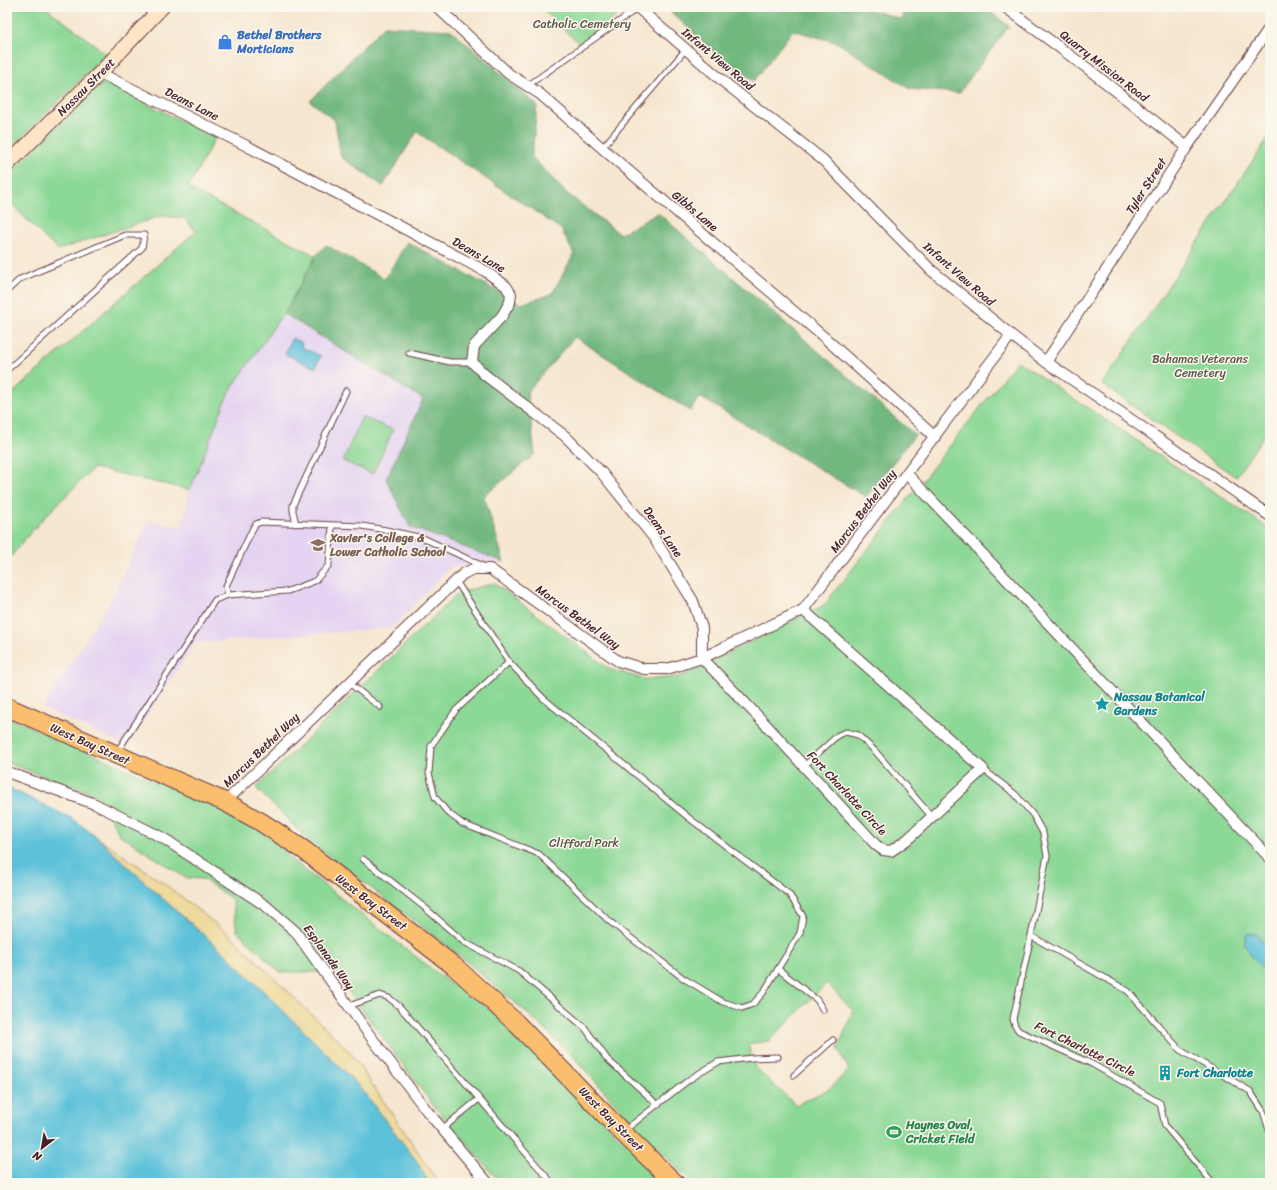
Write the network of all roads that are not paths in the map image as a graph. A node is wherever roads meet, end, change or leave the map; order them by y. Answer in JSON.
{"nodes":[{"id":1,"x":437,"y":7,"type":"edge"},
{"id":2,"x":638,"y":7,"type":"edge"},
{"id":3,"x":1005,"y":7,"type":"edge"},
{"id":4,"x":159,"y":8,"type":"edge"},
{"id":5,"x":1270,"y":27,"type":"edge"},
{"id":6,"x":686,"y":49,"type":"junction"},
{"id":7,"x":100,"y":73,"type":"junction"},
{"id":8,"x":528,"y":86,"type":"junction"},
{"id":9,"x":1187,"y":147,"type":"junction"},
{"id":10,"x":602,"y":148,"type":"junction"},
{"id":11,"x":7,"y":165,"type":"edge"},
{"id":12,"x":7,"y":291,"type":"edge"},
{"id":13,"x":1011,"y":335,"type":"junction"},
{"id":14,"x":409,"y":353,"type":"dead end"},
{"id":15,"x":472,"y":362,"type":"junction"},
{"id":16,"x":1046,"y":362,"type":"junction"},
{"id":17,"x":7,"y":370,"type":"edge"},
{"id":18,"x":346,"y":391,"type":"dead end"},
{"id":19,"x":935,"y":437,"type":"junction"},
{"id":20,"x":907,"y":474,"type":"junction"},
{"id":21,"x":1270,"y":516,"type":"edge"},
{"id":22,"x":296,"y":524,"type":"junction"},
{"id":23,"x":332,"y":526,"type":"junction"},
{"id":24,"x":490,"y":569,"type":"junction"},
{"id":25,"x":455,"y":581,"type":"junction"},
{"id":26,"x":228,"y":595,"type":"junction"},
{"id":27,"x":803,"y":610,"type":"junction"},
{"id":28,"x":702,"y":658,"type":"junction"},
{"id":29,"x":509,"y":662,"type":"junction"},
{"id":30,"x":349,"y":683,"type":"junction"},
{"id":31,"x":7,"y":707,"type":"edge"},
{"id":32,"x":380,"y":707,"type":"dead end"},
{"id":33,"x":115,"y":755,"type":"junction"},
{"id":34,"x":804,"y":766,"type":"junction"},
{"id":35,"x":983,"y":769,"type":"junction"},
{"id":36,"x":7,"y":772,"type":"edge"},
{"id":37,"x":225,"y":802,"type":"junction"},
{"id":38,"x":932,"y":817,"type":"junction"},
{"id":39,"x":1270,"y":858,"type":"edge"},
{"id":40,"x":363,"y":860,"type":"dead end"},
{"id":41,"x":1031,"y":936,"type":"junction"},
{"id":42,"x":778,"y":969,"type":"junction"},
{"id":43,"x":349,"y":1006,"type":"junction"},
{"id":44,"x":823,"y":1010,"type":"dead end"},
{"id":45,"x":833,"y":1040,"type":"dead end"},
{"id":46,"x":778,"y":1057,"type":"dead end"},
{"id":47,"x":794,"y":1075,"type":"dead end"},
{"id":48,"x":479,"y":1099,"type":"junction"},
{"id":49,"x":657,"y":1104,"type":"junction"},
{"id":50,"x":442,"y":1129,"type":"junction"},
{"id":51,"x":622,"y":1132,"type":"junction"},
{"id":52,"x":1270,"y":1132,"type":"edge"},
{"id":53,"x":488,"y":1183,"type":"edge"},
{"id":54,"x":552,"y":1183,"type":"edge"},
{"id":55,"x":675,"y":1183,"type":"edge"},
{"id":56,"x":1213,"y":1183,"type":"edge"}],
"edges":[{"from":1,"to":8,"type":"street","name":"Gibbs Lane"},
{"from":2,"to":6,"type":"street","name":"Infant View Road"},
{"from":2,"to":8,"type":"lane"},
{"from":3,"to":9,"type":"street","name":"Quarry Mission Road"},
{"from":4,"to":7,"type":"main road","name":"Nassau Street"},
{"from":5,"to":9,"type":"street","name":"Tyler Street"},
{"from":6,"to":10,"type":"lane"},
{"from":6,"to":13,"type":"street","name":"Infant View Road"},
{"from":7,"to":11,"type":"main road","name":"Nassau Street"},
{"from":7,"to":15,"type":"street","name":"Deans Lane"},
{"from":8,"to":10,"type":"street","name":"Gibbs Lane"},
{"from":9,"to":16,"type":"street","name":"Tyler Street"},
{"from":10,"to":19,"type":"street","name":"Gibbs Lane"},
{"from":12,"to":17,"type":"lane"},
{"from":13,"to":16,"type":"street","name":"Infant View Road"},
{"from":13,"to":19,"type":"street","name":"Marcus Bethel Way"},
{"from":14,"to":15,"type":"lane"},
{"from":15,"to":28,"type":"street","name":"Deans Lane"},
{"from":16,"to":21,"type":"street","name":"Infant View Road"},
{"from":18,"to":22,"type":"lane"},
{"from":19,"to":20,"type":"street","name":"Marcus Bethel Way"},
{"from":20,"to":27,"type":"street","name":"Marcus Bethel Way"},
{"from":20,"to":39,"type":"street"},
{"from":22,"to":23,"type":"lane"},
{"from":22,"to":26,"type":"lane"},
{"from":23,"to":24,"type":"lane"},
{"from":23,"to":26,"type":"lane"},
{"from":24,"to":25,"type":"street","name":"Marcus Bethel Way"},
{"from":24,"to":28,"type":"street","name":"Marcus Bethel Way"},
{"from":25,"to":29,"type":"lane"},
{"from":25,"to":30,"type":"street","name":"Marcus Bethel Way"},
{"from":26,"to":33,"type":"lane"},
{"from":27,"to":28,"type":"street","name":"Marcus Bethel Way"},
{"from":27,"to":35,"type":"street","name":"Fort Charlotte Circle"},
{"from":28,"to":34,"type":"street","name":"Fort Charlotte Circle"},
{"from":29,"to":42,"type":"lane"},
{"from":29,"to":42,"type":"lane"},
{"from":30,"to":32,"type":"lane"},
{"from":30,"to":37,"type":"street","name":"Marcus Bethel Way"},
{"from":31,"to":33,"type":"highway","name":"West Bay Street"},
{"from":33,"to":37,"type":"highway","name":"West Bay Street"},
{"from":34,"to":38,"type":"street","name":"Fort Charlotte Circle"},
{"from":34,"to":38,"type":"lane"},
{"from":35,"to":38,"type":"street","name":"Fort Charlotte Circle"},
{"from":35,"to":41,"type":"lane","name":"Fort Charlotte Circle"},
{"from":36,"to":43,"type":"street","name":"Esplanade Way"},
{"from":37,"to":51,"type":"highway","name":"West Bay Street"},
{"from":40,"to":49,"type":"lane"},
{"from":41,"to":52,"type":"lane"},
{"from":41,"to":56,"type":"lane","name":"Fort Charlotte Circle"},
{"from":42,"to":44,"type":"lane"},
{"from":43,"to":48,"type":"lane"},
{"from":43,"to":50,"type":"street","name":"Esplanade Way"},
{"from":45,"to":47,"type":"lane"},
{"from":46,"to":49,"type":"lane"},
{"from":48,"to":50,"type":"lane"},
{"from":48,"to":54,"type":"lane"},
{"from":49,"to":51,"type":"lane"},
{"from":50,"to":53,"type":"street","name":"Esplanade Way"},
{"from":51,"to":55,"type":"highway","name":"West Bay Street"}]}
